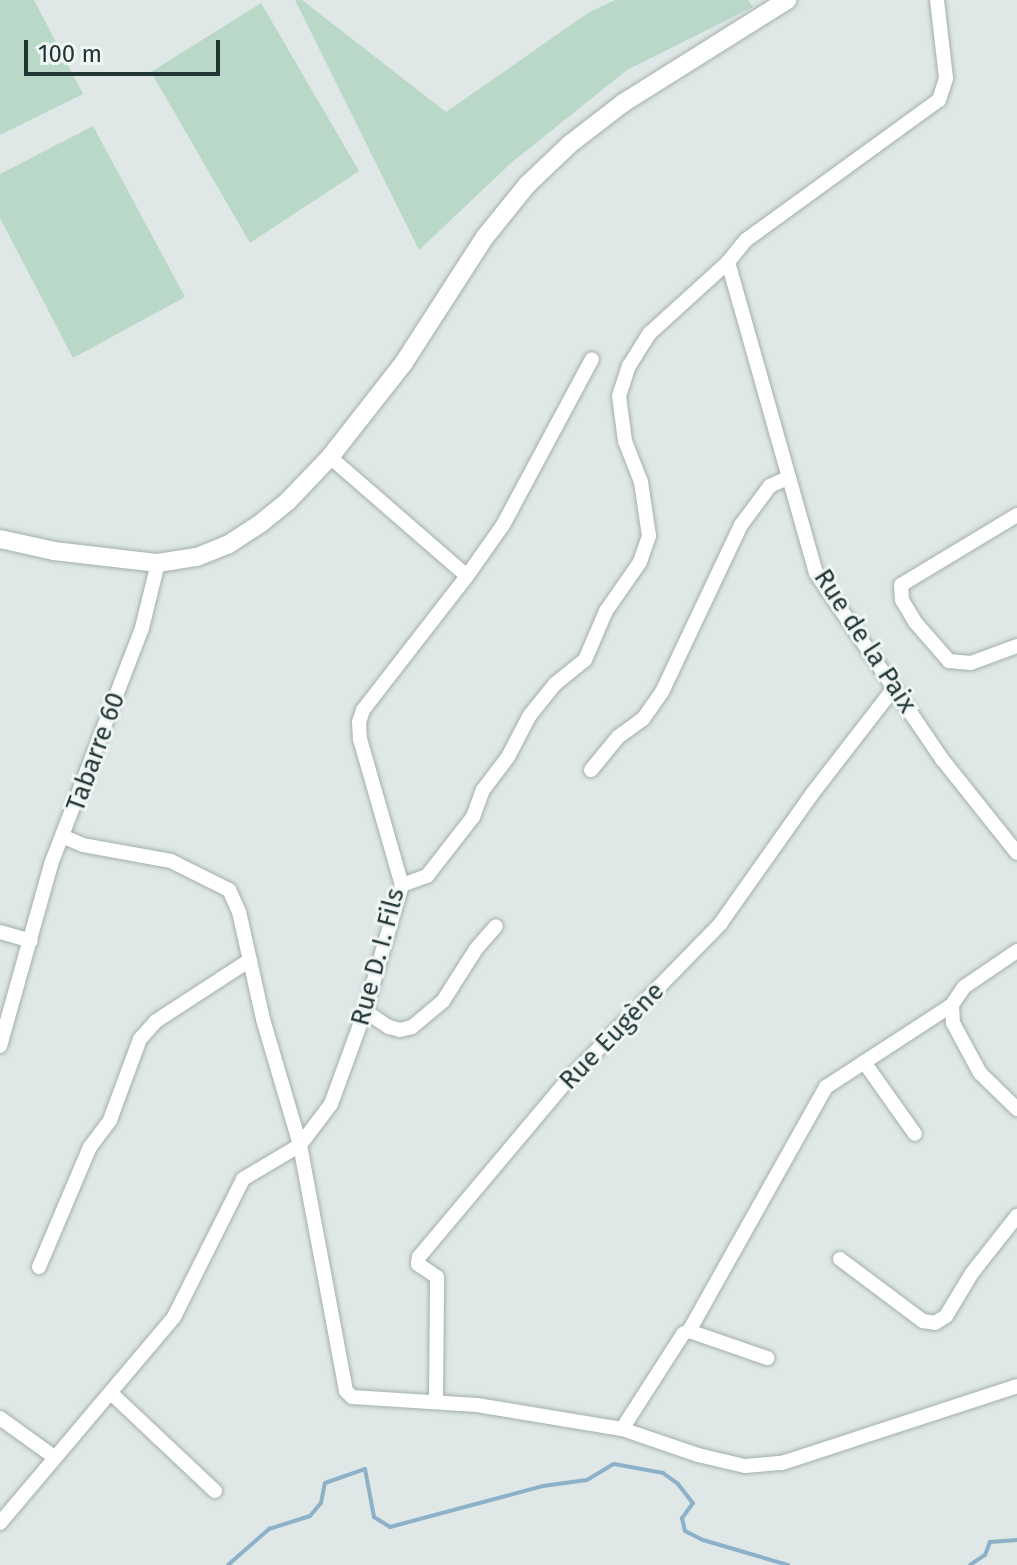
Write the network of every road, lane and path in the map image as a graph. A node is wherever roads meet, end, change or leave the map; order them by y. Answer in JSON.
{"nodes":[{"id":1,"x":787,"y":0,"type":"edge"},
{"id":2,"x":937,"y":0,"type":"edge"},
{"id":3,"x":728,"y":262,"type":"junction"},
{"id":4,"x":592,"y":359,"type":"dead end"},
{"id":5,"x":330,"y":457,"type":"junction"},
{"id":6,"x":789,"y":477,"type":"junction"},
{"id":7,"x":1017,"y":515,"type":"edge"},
{"id":8,"x":0,"y":539,"type":"edge"},
{"id":9,"x":158,"y":563,"type":"junction"},
{"id":10,"x":467,"y":576,"type":"junction"},
{"id":11,"x":1017,"y":646,"type":"edge"},
{"id":12,"x":894,"y":688,"type":"junction"},
{"id":13,"x":591,"y":770,"type":"dead end"},
{"id":14,"x":64,"y":837,"type":"junction"},
{"id":15,"x":1017,"y":853,"type":"edge"},
{"id":16,"x":402,"y":885,"type":"junction"},
{"id":17,"x":496,"y":926,"type":"dead end"},
{"id":18,"x":0,"y":932,"type":"edge"},
{"id":19,"x":31,"y":941,"type":"junction"},
{"id":20,"x":1017,"y":951,"type":"edge"},
{"id":21,"x":250,"y":960,"type":"junction"},
{"id":22,"x":952,"y":1005,"type":"junction"},
{"id":23,"x":365,"y":1011,"type":"junction"},
{"id":24,"x":0,"y":1046,"type":"edge"},
{"id":25,"x":864,"y":1062,"type":"junction"},
{"id":26,"x":1017,"y":1109,"type":"edge"},
{"id":27,"x":915,"y":1134,"type":"dead end"},
{"id":28,"x":300,"y":1145,"type":"junction"},
{"id":29,"x":1017,"y":1216,"type":"edge"},
{"id":30,"x":840,"y":1259,"type":"dead end"},
{"id":31,"x":39,"y":1267,"type":"dead end"},
{"id":32,"x":689,"y":1331,"type":"junction"},
{"id":33,"x":767,"y":1358,"type":"dead end"},
{"id":34,"x":1017,"y":1386,"type":"edge"},
{"id":35,"x":111,"y":1393,"type":"junction"},
{"id":36,"x":436,"y":1401,"type":"junction"},
{"id":37,"x":0,"y":1418,"type":"edge"},
{"id":38,"x":622,"y":1429,"type":"junction"},
{"id":39,"x":54,"y":1457,"type":"junction"},
{"id":40,"x":215,"y":1491,"type":"dead end"},
{"id":41,"x":0,"y":1523,"type":"edge"}],
"edges":[{"from":1,"to":5,"type":"main road"},
{"from":2,"to":3,"type":"street"},
{"from":3,"to":6,"type":"street","name":"Rue de la Paix"},
{"from":3,"to":16,"type":"street"},
{"from":4,"to":10,"type":"street"},
{"from":5,"to":9,"type":"main road"},
{"from":5,"to":10,"type":"street"},
{"from":6,"to":12,"type":"street","name":"Rue de la Paix"},
{"from":6,"to":13,"type":"street"},
{"from":7,"to":11,"type":"street"},
{"from":8,"to":9,"type":"main road"},
{"from":9,"to":14,"type":"street","name":"Tabarre 60"},
{"from":10,"to":16,"type":"street","name":"Rue D. I. Fils"},
{"from":12,"to":15,"type":"street","name":"Rue de la Paix"},
{"from":12,"to":36,"type":"street","name":"Rue Eugène"},
{"from":14,"to":19,"type":"street","name":"Tabarre 60"},
{"from":14,"to":21,"type":"street"},
{"from":16,"to":23,"type":"street","name":"Rue D. I. Fils"},
{"from":17,"to":23,"type":"street"},
{"from":18,"to":19,"type":"street"},
{"from":19,"to":24,"type":"street","name":"Tabarre 60"},
{"from":20,"to":22,"type":"street"},
{"from":21,"to":28,"type":"street"},
{"from":21,"to":31,"type":"street"},
{"from":22,"to":25,"type":"street"},
{"from":22,"to":26,"type":"street"},
{"from":23,"to":28,"type":"street","name":"Rue D. I. Fils"},
{"from":25,"to":27,"type":"street"},
{"from":25,"to":32,"type":"street"},
{"from":28,"to":35,"type":"street"},
{"from":28,"to":36,"type":"street"},
{"from":29,"to":30,"type":"street"},
{"from":32,"to":33,"type":"street"},
{"from":32,"to":38,"type":"street"},
{"from":34,"to":38,"type":"street"},
{"from":35,"to":39,"type":"street"},
{"from":35,"to":40,"type":"street"},
{"from":36,"to":38,"type":"street"},
{"from":37,"to":39,"type":"street"},
{"from":39,"to":41,"type":"street"}]}
